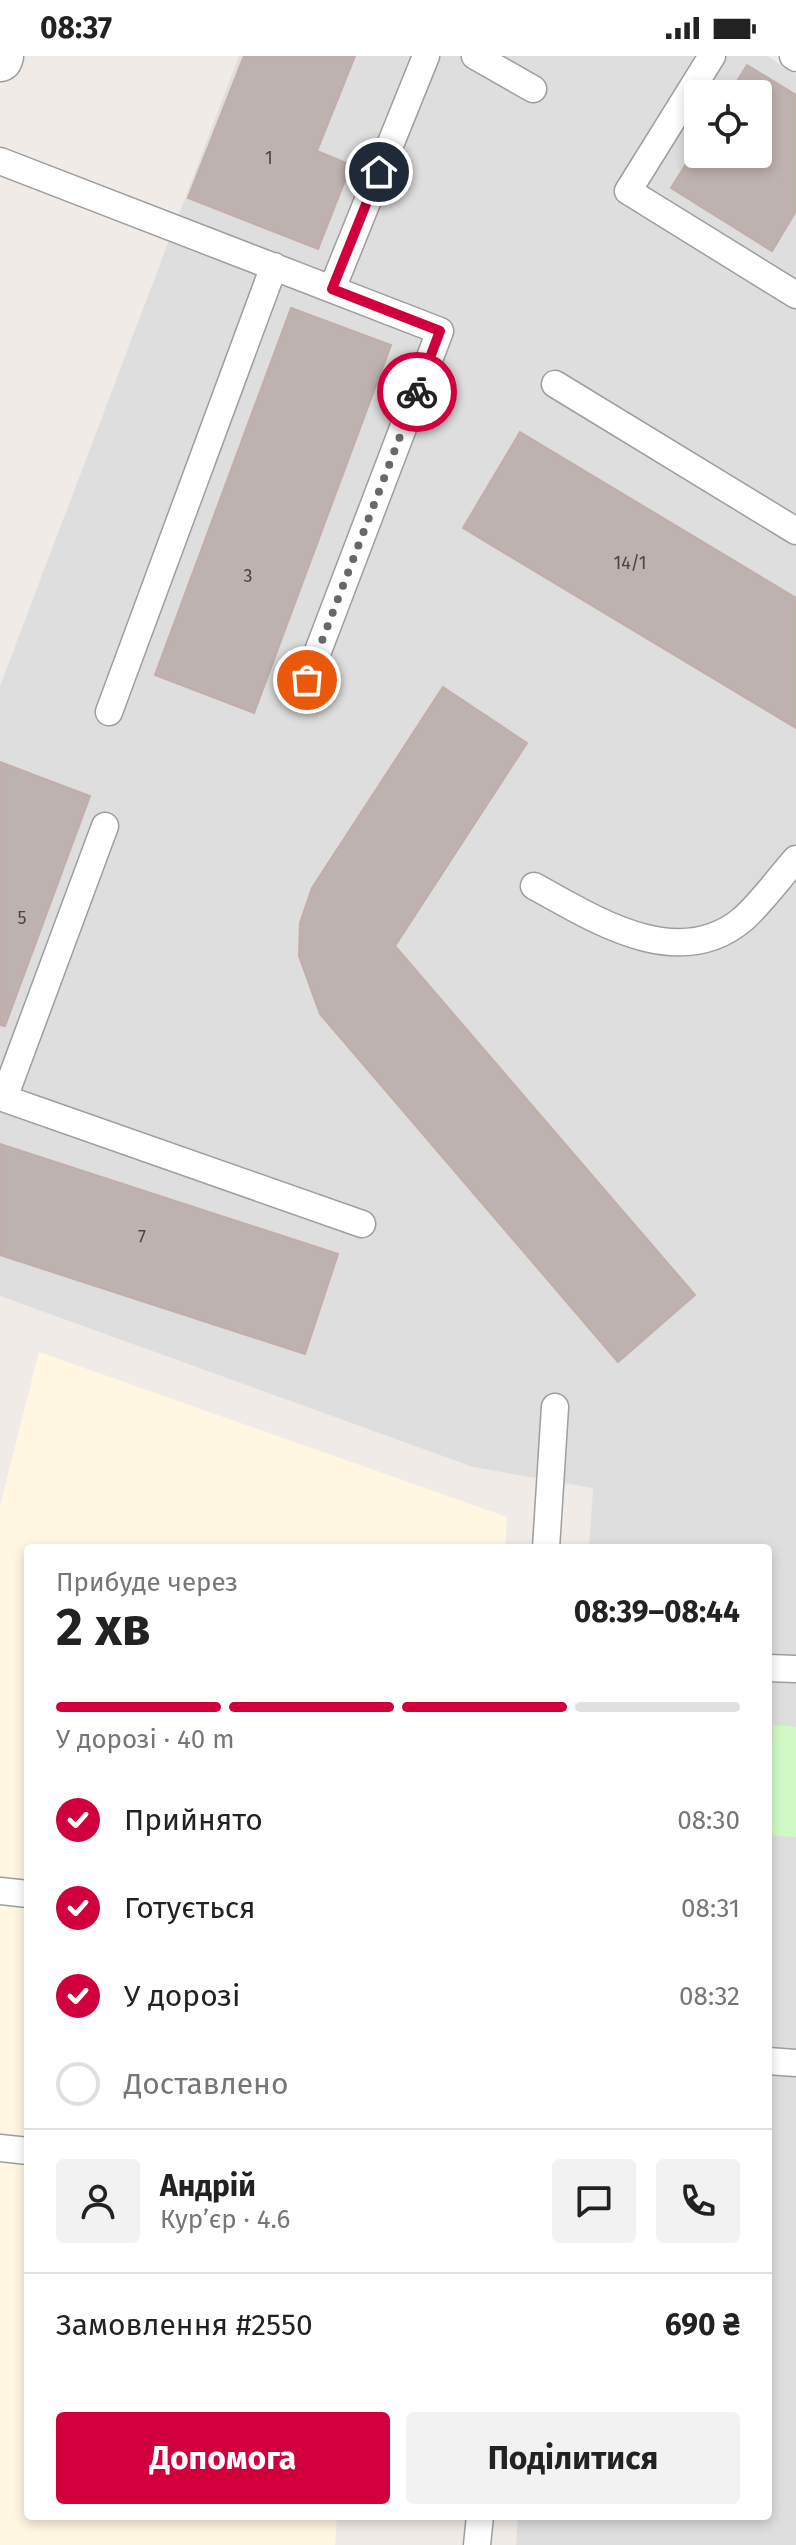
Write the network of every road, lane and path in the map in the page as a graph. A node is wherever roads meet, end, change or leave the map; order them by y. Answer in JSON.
{"nodes":[{"id":1,"x":426,"y":56,"type":"edge"},
{"id":2,"x":475,"y":56,"type":"edge"},
{"id":3,"x":712,"y":56,"type":"edge"},
{"id":4,"x":533,"y":89,"type":"dead end"},
{"id":5,"x":0,"y":161,"type":"edge"},
{"id":6,"x":274,"y":266,"type":"junction"},
{"id":7,"x":332,"y":289,"type":"junction"},
{"id":8,"x":796,"y":295,"type":"edge"},
{"id":9,"x":555,"y":384,"type":"dead end"},
{"id":10,"x":796,"y":531,"type":"edge"},
{"id":11,"x":307,"y":680,"type":"dead end"},
{"id":12,"x":109,"y":712,"type":"dead end"},
{"id":13,"x":105,"y":826,"type":"dead end"},
{"id":14,"x":796,"y":859,"type":"edge"},
{"id":15,"x":534,"y":886,"type":"dead end"},
{"id":16,"x":2,"y":1098,"type":"edge"},
{"id":17,"x":362,"y":1224,"type":"dead end"},
{"id":18,"x":555,"y":1407,"type":"dead end"},
{"id":19,"x":546,"y":1544,"type":"edge"},
{"id":20,"x":772,"y":1668,"type":"edge"},
{"id":21,"x":796,"y":1669,"type":"edge"},
{"id":22,"x":0,"y":1891,"type":"edge"},
{"id":23,"x":24,"y":1894,"type":"edge"},
{"id":24,"x":772,"y":2061,"type":"edge"},
{"id":25,"x":796,"y":2063,"type":"edge"},
{"id":26,"x":0,"y":2148,"type":"edge"},
{"id":27,"x":24,"y":2151,"type":"edge"},
{"id":28,"x":480,"y":2520,"type":"edge"},
{"id":29,"x":477,"y":2545,"type":"edge"}],
"edges":[{"from":1,"to":7,"type":"lane"},
{"from":2,"to":4,"type":"lane"},
{"from":3,"to":8,"type":"lane"},
{"from":5,"to":6,"type":"lane"},
{"from":6,"to":7,"type":"lane"},
{"from":6,"to":12,"type":"lane"},
{"from":7,"to":11,"type":"lane"},
{"from":9,"to":10,"type":"lane"},
{"from":13,"to":16,"type":"lane"},
{"from":14,"to":15,"type":"lane"},
{"from":16,"to":17,"type":"lane"},
{"from":18,"to":19,"type":"lane"},
{"from":20,"to":21,"type":"lane"},
{"from":22,"to":23,"type":"lane"},
{"from":24,"to":25,"type":"lane"},
{"from":26,"to":27,"type":"lane"},
{"from":28,"to":29,"type":"lane"}]}
